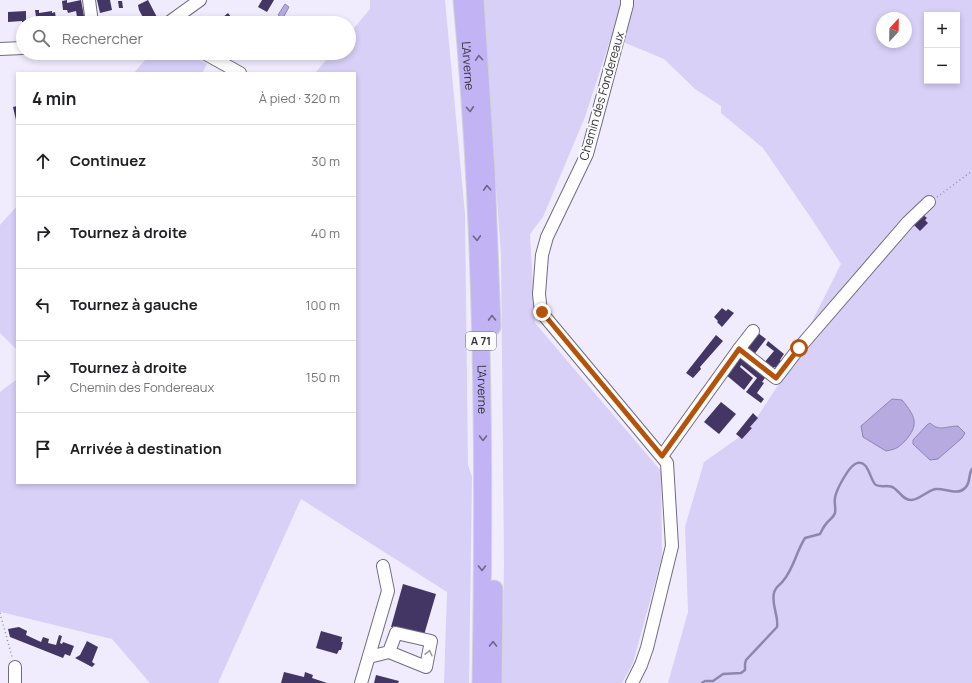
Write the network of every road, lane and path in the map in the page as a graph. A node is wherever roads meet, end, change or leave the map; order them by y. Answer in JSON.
{"nodes":[{"id":1,"x":89,"y":0,"type":"edge"},
{"id":2,"x":200,"y":0,"type":"edge"},
{"id":3,"x":462,"y":0,"type":"edge"},
{"id":4,"x":475,"y":0,"type":"edge"},
{"id":5,"x":627,"y":0,"type":"edge"},
{"id":6,"x":91,"y":16,"type":"edge"},
{"id":7,"x":178,"y":16,"type":"edge"},
{"id":8,"x":16,"y":49,"type":"edge"},
{"id":9,"x":0,"y":50,"type":"edge"},
{"id":10,"x":217,"y":60,"type":"edge"},
{"id":11,"x":238,"y":72,"type":"edge"},
{"id":12,"x":972,"y":171,"type":"edge"},
{"id":13,"x":929,"y":202,"type":"joint"},
{"id":14,"x":753,"y":331,"type":"dead end"},
{"id":15,"x":739,"y":349,"type":"junction"},
{"id":16,"x":662,"y":456,"type":"junction"},
{"id":17,"x":383,"y":566,"type":"dead end"},
{"id":18,"x":0,"y":612,"type":"edge"},
{"id":19,"x":389,"y":652,"type":"dead end"},
{"id":20,"x":368,"y":657,"type":"junction"},
{"id":21,"x":15,"y":667,"type":"joint"},
{"id":22,"x":14,"y":683,"type":"edge"},
{"id":23,"x":361,"y":683,"type":"edge"},
{"id":24,"x":481,"y":683,"type":"edge"},
{"id":25,"x":493,"y":683,"type":"edge"},
{"id":26,"x":632,"y":683,"type":"edge"}],
"edges":[{"from":1,"to":6,"type":"street"},
{"from":2,"to":7,"type":"street"},
{"from":3,"to":24,"type":"highway","name":"L'Arverne","number":"A 71","one_way":true},
{"from":25,"to":4,"type":"highway","name":"L'Arverne","number":"A 71","one_way":true},
{"from":5,"to":16,"type":"street","name":"Chemin des Fondereaux"},
{"from":8,"to":9,"type":"street"},
{"from":10,"to":11,"type":"street"},
{"from":12,"to":13,"type":"path"},
{"from":13,"to":15,"type":"street"},
{"from":14,"to":15,"type":"street"},
{"from":15,"to":16,"type":"street"},
{"from":16,"to":26,"type":"street","name":"Chemin des Fondereaux"},
{"from":17,"to":20,"type":"street"},
{"from":18,"to":21,"type":"path"},
{"from":19,"to":20,"type":"street"},
{"from":20,"to":23,"type":"street"},
{"from":21,"to":22,"type":"street"}]}
